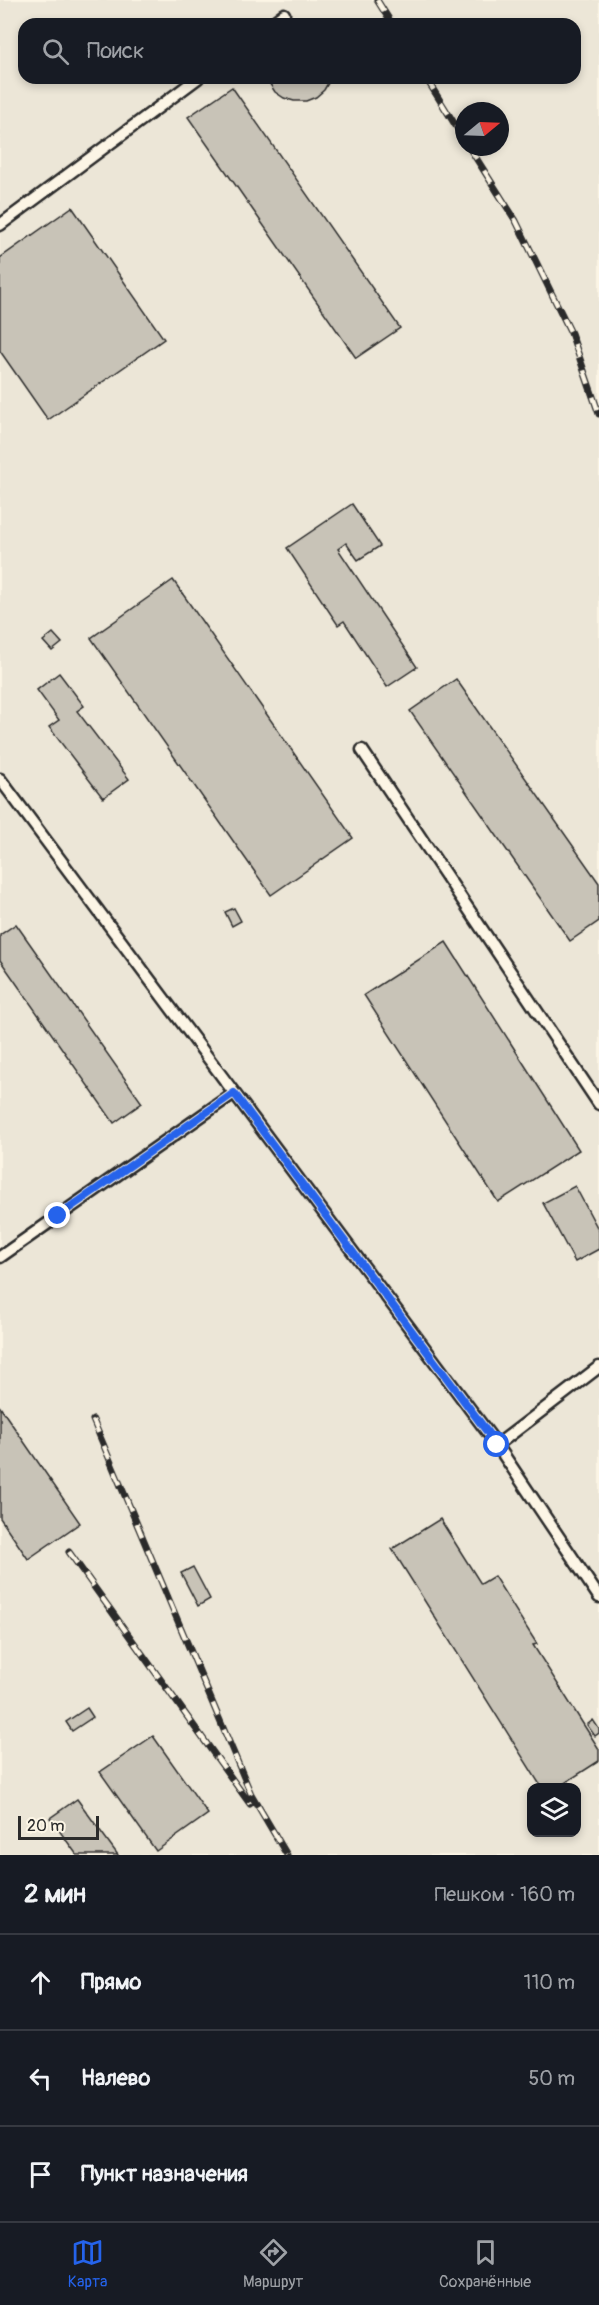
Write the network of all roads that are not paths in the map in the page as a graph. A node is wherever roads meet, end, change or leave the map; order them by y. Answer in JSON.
{"nodes":[{"id":1,"x":284,"y":14,"type":"dead end"},
{"id":2,"x":279,"y":18,"type":"edge"},
{"id":3,"x":190,"y":84,"type":"edge"},
{"id":4,"x":0,"y":225,"type":"edge"},
{"id":5,"x":362,"y":750,"type":"dead end"},
{"id":6,"x":0,"y":779,"type":"edge"},
{"id":7,"x":234,"y":1093,"type":"junction"},
{"id":8,"x":599,"y":1104,"type":"edge"},
{"id":9,"x":0,"y":1257,"type":"edge"},
{"id":10,"x":599,"y":1367,"type":"edge"},
{"id":11,"x":497,"y":1445,"type":"junction"},
{"id":12,"x":599,"y":1597,"type":"edge"}],
"edges":[{"from":1,"to":2,"type":"lane"},
{"from":3,"to":4,"type":"lane"},
{"from":5,"to":8,"type":"lane"},
{"from":6,"to":7,"type":"lane"},
{"from":7,"to":9,"type":"lane"},
{"from":7,"to":11,"type":"lane"},
{"from":10,"to":11,"type":"lane"},
{"from":11,"to":12,"type":"lane"}]}
